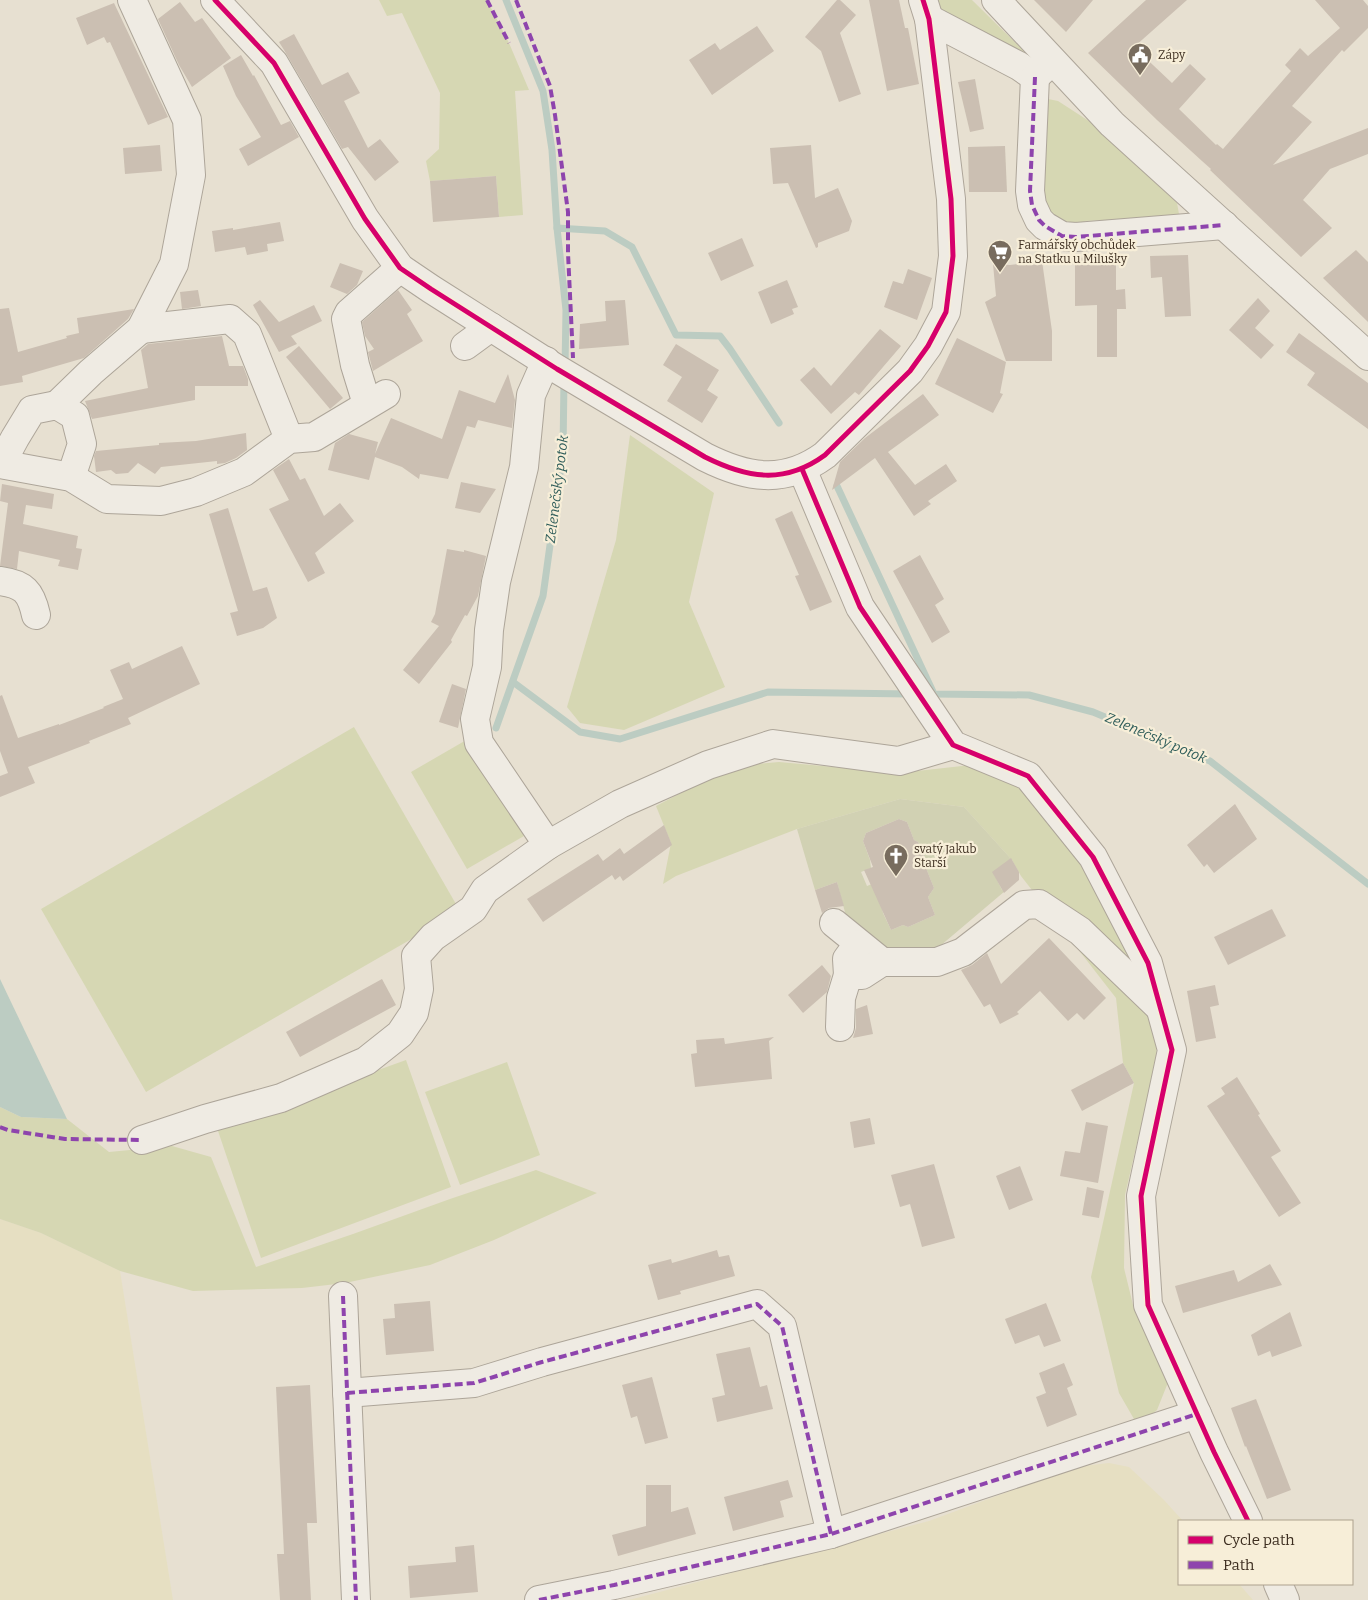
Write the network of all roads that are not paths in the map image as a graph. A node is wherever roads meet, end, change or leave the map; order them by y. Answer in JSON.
{"nodes":[{"id":1,"x":132,"y":0,"type":"edge"},
{"id":2,"x":216,"y":0,"type":"edge"},
{"id":3,"x":996,"y":0,"type":"edge"},
{"id":4,"x":926,"y":9,"type":"edge"},
{"id":5,"x":1044,"y":69,"type":"junction"},
{"id":6,"x":1224,"y":224,"type":"junction"},
{"id":7,"x":400,"y":268,"type":"junction"},
{"id":8,"x":490,"y":327,"type":"junction"},
{"id":9,"x":141,"y":329,"type":"junction"},
{"id":10,"x":465,"y":346,"type":"dead end"},
{"id":11,"x":1368,"y":356,"type":"edge"},
{"id":12,"x":559,"y":370,"type":"junction"},
{"id":13,"x":56,"y":406,"type":"junction"},
{"id":14,"x":289,"y":439,"type":"junction"},
{"id":15,"x":1,"y":464,"type":"edge"},
{"id":16,"x":802,"y":469,"type":"junction"},
{"id":17,"x":71,"y":477,"type":"junction"},
{"id":18,"x":0,"y":581,"type":"edge"},
{"id":19,"x":36,"y":615,"type":"dead end"},
{"id":20,"x":953,"y":745,"type":"junction"},
{"id":21,"x":548,"y":845,"type":"junction"},
{"id":22,"x":834,"y":923,"type":"dead end"},
{"id":23,"x":858,"y":944,"type":"junction"},
{"id":24,"x":882,"y":962,"type":"junction"},
{"id":25,"x":848,"y":975,"type":"junction"},
{"id":26,"x":1160,"y":1008,"type":"junction"},
{"id":27,"x":840,"y":1026,"type":"dead end"},
{"id":28,"x":142,"y":1140,"type":"dead end"},
{"id":29,"x":344,"y":1296,"type":"dead end"},
{"id":30,"x":347,"y":1393,"type":"junction"},
{"id":31,"x":1197,"y":1414,"type":"junction"},
{"id":32,"x":1248,"y":1520,"type":"edge"},
{"id":33,"x":831,"y":1534,"type":"junction"},
{"id":34,"x":1278,"y":1585,"type":"edge"},
{"id":35,"x":356,"y":1600,"type":"edge"},
{"id":36,"x":540,"y":1600,"type":"edge"},
{"id":37,"x":1285,"y":1600,"type":"edge"}],
"edges":[{"from":1,"to":9,"type":"street"},
{"from":2,"to":7,"type":"street"},
{"from":3,"to":5,"type":"street"},
{"from":4,"to":5,"type":"street"},
{"from":4,"to":16,"type":"street"},
{"from":5,"to":6,"type":"street"},
{"from":5,"to":6,"type":"street"},
{"from":6,"to":11,"type":"street"},
{"from":7,"to":8,"type":"street"},
{"from":7,"to":14,"type":"street"},
{"from":8,"to":10,"type":"street"},
{"from":8,"to":12,"type":"street"},
{"from":9,"to":13,"type":"street"},
{"from":9,"to":14,"type":"street"},
{"from":12,"to":16,"type":"street"},
{"from":12,"to":21,"type":"street"},
{"from":13,"to":15,"type":"street"},
{"from":13,"to":17,"type":"street"},
{"from":14,"to":17,"type":"street"},
{"from":15,"to":17,"type":"street"},
{"from":16,"to":20,"type":"street"},
{"from":18,"to":19,"type":"street"},
{"from":20,"to":21,"type":"street"},
{"from":20,"to":26,"type":"street"},
{"from":21,"to":28,"type":"street"},
{"from":22,"to":23,"type":"street"},
{"from":23,"to":24,"type":"street"},
{"from":23,"to":25,"type":"street"},
{"from":24,"to":25,"type":"street"},
{"from":24,"to":26,"type":"street"},
{"from":25,"to":27,"type":"street"},
{"from":26,"to":31,"type":"street"},
{"from":29,"to":30,"type":"street"},
{"from":30,"to":33,"type":"street"},
{"from":30,"to":35,"type":"street"},
{"from":31,"to":32,"type":"street"},
{"from":31,"to":33,"type":"street"},
{"from":33,"to":36,"type":"street"},
{"from":34,"to":37,"type":"street"}]}
